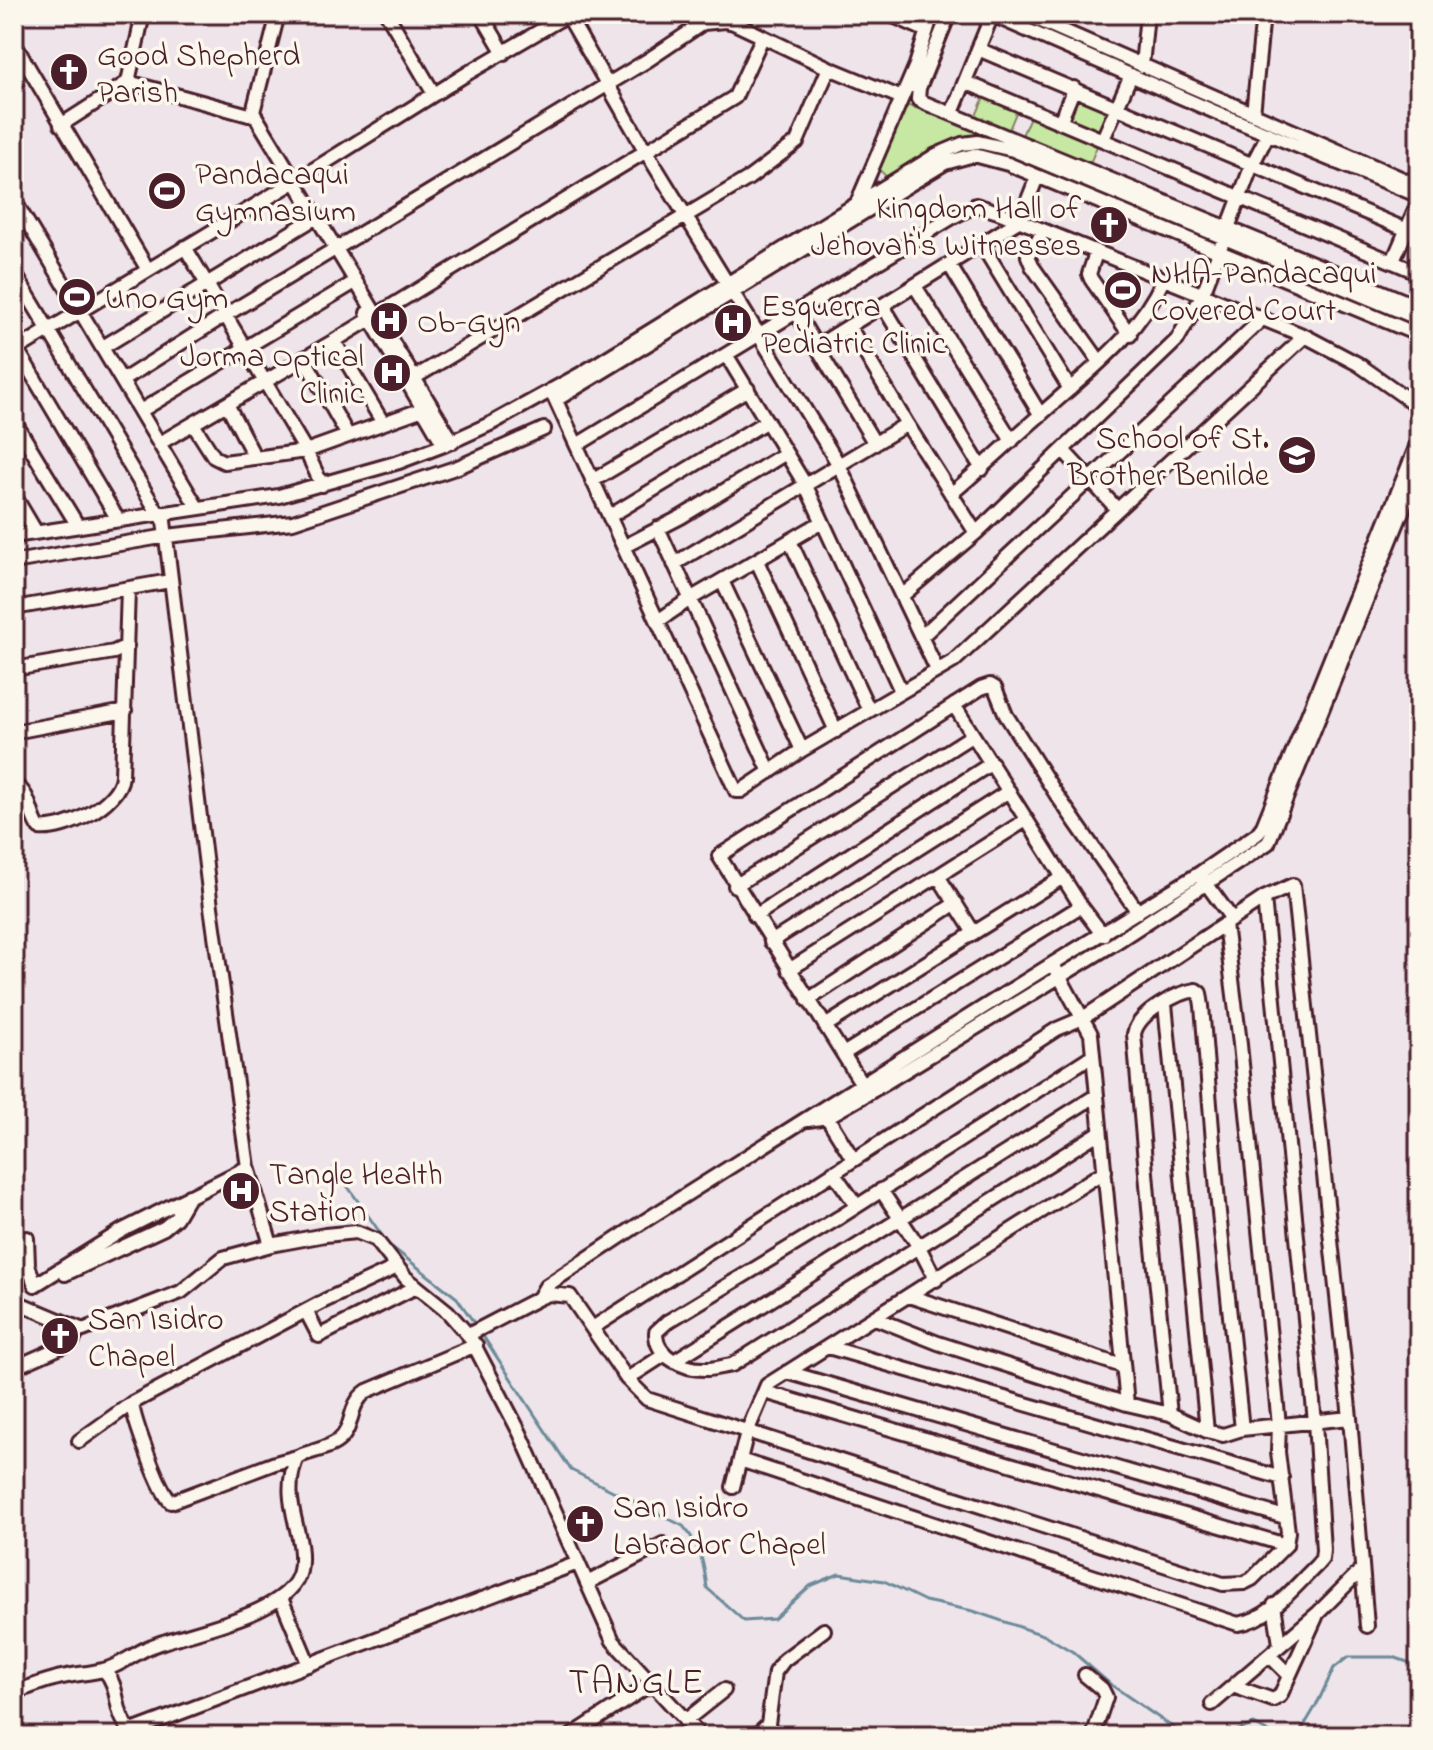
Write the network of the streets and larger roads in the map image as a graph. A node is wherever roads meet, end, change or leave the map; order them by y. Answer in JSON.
{"nodes":[{"id":1,"x":143,"y":14,"type":"edge"},
{"id":2,"x":278,"y":14,"type":"edge"},
{"id":3,"x":387,"y":14,"type":"edge"},
{"id":4,"x":481,"y":14,"type":"edge"},
{"id":5,"x":568,"y":14,"type":"edge"},
{"id":6,"x":889,"y":14,"type":"edge"},
{"id":7,"x":932,"y":14,"type":"edge"},
{"id":8,"x":949,"y":14,"type":"edge"},
{"id":9,"x":991,"y":14,"type":"edge"},
{"id":10,"x":1025,"y":14,"type":"edge"},
{"id":11,"x":1147,"y":14,"type":"edge"},
{"id":12,"x":1263,"y":14,"type":"edge"},
{"id":13,"x":925,"y":30,"type":"junction"},
{"id":14,"x":762,"y":38,"type":"junction"},
{"id":15,"x":14,"y":43,"type":"edge"},
{"id":16,"x":978,"y":49,"type":"junction"},
{"id":17,"x":504,"y":53,"type":"junction"},
{"id":18,"x":1142,"y":66,"type":"junction"},
{"id":19,"x":829,"y":68,"type":"junction"},
{"id":20,"x":1131,"y":75,"type":"junction"},
{"id":21,"x":128,"y":82,"type":"junction"},
{"id":22,"x":965,"y":82,"type":"junction"},
{"id":23,"x":607,"y":84,"type":"junction"},
{"id":24,"x":914,"y":86,"type":"junction"},
{"id":25,"x":1074,"y":88,"type":"junction"},
{"id":26,"x":434,"y":94,"type":"junction"},
{"id":27,"x":902,"y":98,"type":"junction"},
{"id":28,"x":1117,"y":108,"type":"junction"},
{"id":29,"x":251,"y":113,"type":"junction"},
{"id":30,"x":952,"y":113,"type":"junction"},
{"id":31,"x":1253,"y":114,"type":"junction"},
{"id":32,"x":1060,"y":122,"type":"junction"},
{"id":33,"x":61,"y":125,"type":"junction"},
{"id":34,"x":1268,"y":134,"type":"junction"},
{"id":35,"x":1103,"y":139,"type":"junction"},
{"id":36,"x":645,"y":150,"type":"junction"},
{"id":37,"x":1252,"y":165,"type":"junction"},
{"id":38,"x":870,"y":172,"type":"junction"},
{"id":39,"x":1037,"y":177,"type":"junction"},
{"id":40,"x":292,"y":184,"type":"junction"},
{"id":41,"x":1419,"y":186,"type":"edge"},
{"id":42,"x":893,"y":189,"type":"junction"},
{"id":43,"x":1419,"y":198,"type":"edge"},
{"id":44,"x":14,"y":200,"type":"edge"},
{"id":45,"x":1240,"y":200,"type":"junction"},
{"id":46,"x":857,"y":203,"type":"junction"},
{"id":47,"x":686,"y":216,"type":"junction"},
{"id":48,"x":1020,"y":220,"type":"junction"},
{"id":49,"x":310,"y":221,"type":"junction"},
{"id":50,"x":835,"y":224,"type":"junction"},
{"id":51,"x":1406,"y":230,"type":"junction"},
{"id":52,"x":1043,"y":231,"type":"junction"},
{"id":53,"x":1227,"y":234,"type":"junction"},
{"id":54,"x":1419,"y":235,"type":"edge"},
{"id":55,"x":982,"y":245,"type":"junction"},
{"id":56,"x":185,"y":247,"type":"junction"},
{"id":57,"x":334,"y":251,"type":"junction"},
{"id":58,"x":1096,"y":253,"type":"junction"},
{"id":59,"x":1220,"y":253,"type":"junction"},
{"id":60,"x":1393,"y":261,"type":"junction"},
{"id":61,"x":949,"y":264,"type":"junction"},
{"id":62,"x":148,"y":270,"type":"junction"},
{"id":63,"x":14,"y":272,"type":"edge"},
{"id":64,"x":1419,"y":273,"type":"edge"},
{"id":65,"x":1163,"y":280,"type":"junction"},
{"id":66,"x":206,"y":284,"type":"junction"},
{"id":67,"x":350,"y":285,"type":"junction"},
{"id":68,"x":915,"y":286,"type":"junction"},
{"id":69,"x":729,"y":289,"type":"junction"},
{"id":70,"x":1202,"y":296,"type":"junction"},
{"id":71,"x":883,"y":306,"type":"junction"},
{"id":72,"x":81,"y":309,"type":"junction"},
{"id":73,"x":1419,"y":309,"type":"edge"},
{"id":74,"x":796,"y":312,"type":"junction"},
{"id":75,"x":224,"y":316,"type":"junction"},
{"id":76,"x":374,"y":317,"type":"junction"},
{"id":77,"x":1261,"y":320,"type":"junction"},
{"id":78,"x":849,"y":326,"type":"junction"},
{"id":79,"x":49,"y":329,"type":"junction"},
{"id":80,"x":760,"y":334,"type":"junction"},
{"id":81,"x":1130,"y":335,"type":"junction"},
{"id":82,"x":1419,"y":335,"type":"edge"},
{"id":83,"x":1305,"y":336,"type":"junction"},
{"id":84,"x":334,"y":341,"type":"junction"},
{"id":85,"x":817,"y":346,"type":"junction"},
{"id":86,"x":103,"y":347,"type":"junction"},
{"id":87,"x":15,"y":348,"type":"edge"},
{"id":88,"x":245,"y":348,"type":"junction"},
{"id":89,"x":727,"y":356,"type":"junction"},
{"id":90,"x":304,"y":358,"type":"junction"},
{"id":91,"x":1100,"y":362,"type":"junction"},
{"id":92,"x":411,"y":379,"type":"junction"},
{"id":93,"x":123,"y":380,"type":"junction"},
{"id":94,"x":264,"y":382,"type":"junction"},
{"id":95,"x":748,"y":389,"type":"junction"},
{"id":96,"x":1070,"y":389,"type":"junction"},
{"id":97,"x":554,"y":395,"type":"junction"},
{"id":98,"x":227,"y":404,"type":"junction"},
{"id":99,"x":1419,"y":407,"type":"edge"},
{"id":100,"x":423,"y":409,"type":"junction"},
{"id":101,"x":142,"y":410,"type":"junction"},
{"id":102,"x":1040,"y":414,"type":"junction"},
{"id":103,"x":14,"y":421,"type":"edge"},
{"id":104,"x":767,"y":421,"type":"junction"},
{"id":105,"x":383,"y":423,"type":"junction"},
{"id":106,"x":193,"y":424,"type":"junction"},
{"id":107,"x":907,"y":424,"type":"junction"},
{"id":108,"x":544,"y":429,"type":"dead end"},
{"id":109,"x":347,"y":434,"type":"junction"},
{"id":110,"x":1419,"y":440,"type":"edge"},
{"id":111,"x":1012,"y":441,"type":"junction"},
{"id":112,"x":160,"y":443,"type":"junction"},
{"id":113,"x":448,"y":444,"type":"junction"},
{"id":114,"x":875,"y":444,"type":"junction"},
{"id":115,"x":577,"y":445,"type":"junction"},
{"id":116,"x":1063,"y":450,"type":"junction"},
{"id":117,"x":306,"y":451,"type":"junction"},
{"id":118,"x":786,"y":453,"type":"junction"},
{"id":119,"x":255,"y":458,"type":"junction"},
{"id":120,"x":839,"y":465,"type":"junction"},
{"id":121,"x":982,"y":469,"type":"junction"},
{"id":122,"x":1419,"y":470,"type":"edge"},
{"id":123,"x":1091,"y":480,"type":"junction"},
{"id":124,"x":592,"y":481,"type":"junction"},
{"id":125,"x":322,"y":485,"type":"junction"},
{"id":126,"x":806,"y":486,"type":"junction"},
{"id":127,"x":951,"y":494,"type":"junction"},
{"id":128,"x":14,"y":495,"type":"edge"},
{"id":129,"x":197,"y":507,"type":"junction"},
{"id":130,"x":1117,"y":509,"type":"junction"},
{"id":131,"x":161,"y":513,"type":"junction"},
{"id":132,"x":610,"y":516,"type":"junction"},
{"id":133,"x":117,"y":518,"type":"junction"},
{"id":134,"x":822,"y":522,"type":"junction"},
{"id":135,"x":78,"y":526,"type":"junction"},
{"id":136,"x":658,"y":528,"type":"junction"},
{"id":137,"x":36,"y":532,"type":"junction"},
{"id":138,"x":976,"y":533,"type":"junction"},
{"id":139,"x":14,"y":536,"type":"edge"},
{"id":140,"x":167,"y":536,"type":"junction"},
{"id":141,"x":790,"y":541,"type":"junction"},
{"id":142,"x":625,"y":546,"type":"junction"},
{"id":143,"x":757,"y":561,"type":"junction"},
{"id":144,"x":14,"y":562,"type":"edge"},
{"id":145,"x":674,"y":564,"type":"junction"},
{"id":146,"x":170,"y":581,"type":"junction"},
{"id":147,"x":722,"y":581,"type":"junction"},
{"id":148,"x":128,"y":589,"type":"junction"},
{"id":149,"x":903,"y":595,"type":"junction"},
{"id":150,"x":690,"y":599,"type":"junction"},
{"id":151,"x":14,"y":608,"type":"edge"},
{"id":152,"x":658,"y":621,"type":"junction"},
{"id":153,"x":921,"y":637,"type":"junction"},
{"id":154,"x":127,"y":646,"type":"junction"},
{"id":155,"x":14,"y":669,"type":"edge"},
{"id":156,"x":937,"y":670,"type":"junction"},
{"id":157,"x":901,"y":691,"type":"junction"},
{"id":158,"x":954,"y":705,"type":"junction"},
{"id":159,"x":869,"y":710,"type":"junction"},
{"id":160,"x":125,"y":711,"type":"junction"},
{"id":161,"x":1309,"y":724,"type":"junction"},
{"id":162,"x":836,"y":731,"type":"junction"},
{"id":163,"x":14,"y":732,"type":"edge"},
{"id":164,"x":973,"y":735,"type":"junction"},
{"id":165,"x":802,"y":750,"type":"junction"},
{"id":166,"x":992,"y":763,"type":"junction"},
{"id":167,"x":770,"y":772,"type":"junction"},
{"id":168,"x":14,"y":785,"type":"edge"},
{"id":169,"x":1009,"y":791,"type":"junction"},
{"id":170,"x":1026,"y":820,"type":"junction"},
{"id":171,"x":938,"y":876,"type":"junction"},
{"id":172,"x":1063,"y":877,"type":"junction"},
{"id":173,"x":1203,"y":879,"type":"junction"},
{"id":174,"x":735,"y":886,"type":"junction"},
{"id":175,"x":1264,"y":898,"type":"junction"},
{"id":176,"x":956,"y":903,"type":"junction"},
{"id":177,"x":1081,"y":906,"type":"junction"},
{"id":178,"x":1138,"y":912,"type":"junction"},
{"id":179,"x":755,"y":916,"type":"junction"},
{"id":180,"x":1228,"y":921,"type":"junction"},
{"id":181,"x":974,"y":933,"type":"junction"},
{"id":182,"x":1103,"y":935,"type":"junction"},
{"id":183,"x":771,"y":942,"type":"junction"},
{"id":184,"x":1052,"y":964,"type":"junction"},
{"id":185,"x":789,"y":970,"type":"junction"},
{"id":186,"x":1061,"y":977,"type":"junction"},
{"id":187,"x":808,"y":1000,"type":"junction"},
{"id":188,"x":1165,"y":1004,"type":"junction"},
{"id":189,"x":1083,"y":1018,"type":"junction"},
{"id":190,"x":825,"y":1026,"type":"junction"},
{"id":191,"x":843,"y":1054,"type":"junction"},
{"id":192,"x":1093,"y":1055,"type":"junction"},
{"id":193,"x":865,"y":1089,"type":"junction"},
{"id":194,"x":1097,"y":1095,"type":"junction"},
{"id":195,"x":827,"y":1117,"type":"junction"},
{"id":196,"x":803,"y":1120,"type":"junction"},
{"id":197,"x":1100,"y":1132,"type":"junction"},
{"id":198,"x":853,"y":1159,"type":"junction"},
{"id":199,"x":248,"y":1167,"type":"junction"},
{"id":200,"x":1105,"y":1171,"type":"junction"},
{"id":201,"x":833,"y":1172,"type":"junction"},
{"id":202,"x":881,"y":1190,"type":"junction"},
{"id":203,"x":857,"y":1206,"type":"junction"},
{"id":204,"x":899,"y":1219,"type":"junction"},
{"id":205,"x":27,"y":1238,"type":"dead end"},
{"id":206,"x":271,"y":1245,"type":"junction"},
{"id":207,"x":919,"y":1247,"type":"junction"},
{"id":208,"x":397,"y":1267,"type":"junction"},
{"id":209,"x":570,"y":1271,"type":"junction"},
{"id":210,"x":936,"y":1280,"type":"junction"},
{"id":211,"x":35,"y":1285,"type":"junction"},
{"id":212,"x":416,"y":1287,"type":"junction"},
{"id":213,"x":570,"y":1296,"type":"junction"},
{"id":214,"x":909,"y":1296,"type":"junction"},
{"id":215,"x":539,"y":1298,"type":"junction"},
{"id":216,"x":16,"y":1301,"type":"edge"},
{"id":217,"x":306,"y":1311,"type":"junction"},
{"id":218,"x":875,"y":1318,"type":"junction"},
{"id":219,"x":594,"y":1327,"type":"junction"},
{"id":220,"x":79,"y":1330,"type":"junction"},
{"id":221,"x":476,"y":1334,"type":"junction"},
{"id":222,"x":828,"y":1347,"type":"junction"},
{"id":223,"x":669,"y":1358,"type":"junction"},
{"id":224,"x":18,"y":1366,"type":"dead end"},
{"id":225,"x":1122,"y":1366,"type":"junction"},
{"id":226,"x":787,"y":1372,"type":"junction"},
{"id":227,"x":627,"y":1379,"type":"junction"},
{"id":228,"x":765,"y":1392,"type":"junction"},
{"id":229,"x":132,"y":1403,"type":"junction"},
{"id":230,"x":1127,"y":1404,"type":"junction"},
{"id":231,"x":1170,"y":1414,"type":"junction"},
{"id":232,"x":1350,"y":1418,"type":"junction"},
{"id":233,"x":1315,"y":1422,"type":"junction"},
{"id":234,"x":1279,"y":1425,"type":"junction"},
{"id":235,"x":1242,"y":1429,"type":"junction"},
{"id":236,"x":1207,"y":1431,"type":"junction"},
{"id":237,"x":747,"y":1432,"type":"junction"},
{"id":238,"x":79,"y":1441,"type":"dead end"},
{"id":239,"x":297,"y":1457,"type":"junction"},
{"id":240,"x":740,"y":1460,"type":"junction"},
{"id":241,"x":1282,"y":1478,"type":"junction"},
{"id":242,"x":733,"y":1487,"type":"dead end"},
{"id":243,"x":1285,"y":1517,"type":"junction"},
{"id":244,"x":663,"y":1544,"type":"dead end"},
{"id":245,"x":1286,"y":1545,"type":"junction"},
{"id":246,"x":578,"y":1563,"type":"junction"},
{"id":247,"x":1361,"y":1570,"type":"junction"},
{"id":248,"x":587,"y":1583,"type":"junction"},
{"id":249,"x":281,"y":1598,"type":"junction"},
{"id":250,"x":1274,"y":1605,"type":"junction"},
{"id":251,"x":1318,"y":1613,"type":"junction"},
{"id":252,"x":1367,"y":1626,"type":"dead end"},
{"id":253,"x":824,"y":1630,"type":"dead end"},
{"id":254,"x":1280,"y":1644,"type":"junction"},
{"id":255,"x":1269,"y":1655,"type":"junction"},
{"id":256,"x":309,"y":1665,"type":"junction"},
{"id":257,"x":104,"y":1670,"type":"junction"},
{"id":258,"x":1085,"y":1675,"type":"dead end"},
{"id":259,"x":1289,"y":1675,"type":"junction"},
{"id":260,"x":651,"y":1684,"type":"junction"},
{"id":261,"x":1233,"y":1686,"type":"junction"},
{"id":262,"x":724,"y":1690,"type":"dead end"},
{"id":263,"x":14,"y":1693,"type":"edge"},
{"id":264,"x":1212,"y":1704,"type":"dead end"},
{"id":265,"x":685,"y":1721,"type":"junction"},
{"id":266,"x":770,"y":1730,"type":"edge"},
{"id":267,"x":571,"y":1736,"type":"edge"},
{"id":268,"x":700,"y":1736,"type":"edge"},
{"id":269,"x":755,"y":1736,"type":"edge"},
{"id":270,"x":1093,"y":1736,"type":"edge"}],
"edges":[{"from":1,"to":21,"type":"street"},
{"from":2,"to":29,"type":"street"},
{"from":3,"to":26,"type":"street"},
{"from":4,"to":17,"type":"street"},
{"from":5,"to":17,"type":"street"},
{"from":5,"to":23,"type":"street"},
{"from":6,"to":13,"type":"street"},
{"from":7,"to":13,"type":"street"},
{"from":8,"to":24,"type":"street"},
{"from":9,"to":16,"type":"street"},
{"from":9,"to":20,"type":"street"},
{"from":10,"to":18,"type":"street"},
{"from":11,"to":18,"type":"street"},
{"from":12,"to":31,"type":"street"},
{"from":13,"to":24,"type":"street"},
{"from":14,"to":19,"type":"street"},
{"from":14,"to":23,"type":"street"},
{"from":14,"to":36,"type":"street"},
{"from":15,"to":33,"type":"street"},
{"from":16,"to":22,"type":"street"},
{"from":16,"to":25,"type":"street"},
{"from":17,"to":26,"type":"street"},
{"from":18,"to":31,"type":"street"},
{"from":19,"to":27,"type":"street"},
{"from":19,"to":47,"type":"street"},
{"from":20,"to":28,"type":"street"},
{"from":20,"to":34,"type":"street"},
{"from":21,"to":29,"type":"street"},
{"from":21,"to":33,"type":"street"},
{"from":22,"to":30,"type":"street"},
{"from":22,"to":32,"type":"street"},
{"from":23,"to":36,"type":"street"},
{"from":23,"to":57,"type":"street"},
{"from":24,"to":27,"type":"street"},
{"from":24,"to":30,"type":"street"},
{"from":25,"to":28,"type":"street"},
{"from":25,"to":32,"type":"street"},
{"from":26,"to":40,"type":"street"},
{"from":27,"to":38,"type":"street"},
{"from":28,"to":35,"type":"street"},
{"from":28,"to":37,"type":"street"},
{"from":29,"to":40,"type":"street"},
{"from":30,"to":53,"type":"street"},
{"from":31,"to":41,"type":"street"},
{"from":32,"to":35,"type":"street"},
{"from":33,"to":62,"type":"street"},
{"from":34,"to":37,"type":"street"},
{"from":34,"to":43,"type":"street"},
{"from":35,"to":45,"type":"street"},
{"from":36,"to":47,"type":"street"},
{"from":36,"to":76,"type":"street"},
{"from":37,"to":45,"type":"street"},
{"from":37,"to":51,"type":"street"},
{"from":38,"to":42,"type":"street"},
{"from":38,"to":46,"type":"street"},
{"from":39,"to":42,"type":"street"},
{"from":39,"to":48,"type":"street"},
{"from":39,"to":59,"type":"street"},
{"from":40,"to":49,"type":"street"},
{"from":40,"to":56,"type":"street"},
{"from":40,"to":57,"type":"street"},
{"from":42,"to":46,"type":"street"},
{"from":42,"to":50,"type":"street"},
{"from":42,"to":53,"type":"street"},
{"from":43,"to":51,"type":"street"},
{"from":44,"to":72,"type":"street"},
{"from":45,"to":53,"type":"street"},
{"from":45,"to":60,"type":"street"},
{"from":46,"to":50,"type":"street"},
{"from":47,"to":69,"type":"street"},
{"from":47,"to":92,"type":"street"},
{"from":48,"to":52,"type":"street"},
{"from":48,"to":55,"type":"street"},
{"from":48,"to":74,"type":"street"},
{"from":49,"to":57,"type":"street"},
{"from":49,"to":66,"type":"street"},
{"from":50,"to":69,"type":"street"},
{"from":51,"to":54,"type":"street"},
{"from":51,"to":60,"type":"street"},
{"from":52,"to":58,"type":"street"},
{"from":52,"to":91,"type":"street"},
{"from":53,"to":59,"type":"street"},
{"from":53,"to":73,"type":"street"},
{"from":55,"to":61,"type":"street"},
{"from":55,"to":96,"type":"street"},
{"from":56,"to":62,"type":"street"},
{"from":56,"to":66,"type":"street"},
{"from":57,"to":67,"type":"street"},
{"from":57,"to":75,"type":"street"},
{"from":57,"to":76,"type":"street"},
{"from":58,"to":65,"type":"street"},
{"from":58,"to":81,"type":"street"},
{"from":59,"to":70,"type":"street"},
{"from":59,"to":82,"type":"street"},
{"from":60,"to":64,"type":"street"},
{"from":61,"to":68,"type":"street"},
{"from":61,"to":102,"type":"street"},
{"from":62,"to":72,"type":"street"},
{"from":63,"to":79,"type":"street"},
{"from":65,"to":70,"type":"street"},
{"from":65,"to":81,"type":"street"},
{"from":66,"to":75,"type":"street"},
{"from":66,"to":86,"type":"street"},
{"from":67,"to":76,"type":"street"},
{"from":67,"to":88,"type":"street"},
{"from":68,"to":71,"type":"street"},
{"from":68,"to":111,"type":"street"},
{"from":69,"to":80,"type":"street"},
{"from":69,"to":97,"type":"street"},
{"from":70,"to":77,"type":"street"},
{"from":70,"to":116,"type":"street"},
{"from":71,"to":78,"type":"street"},
{"from":71,"to":121,"type":"street"},
{"from":72,"to":79,"type":"street"},
{"from":72,"to":86,"type":"street"},
{"from":74,"to":80,"type":"street"},
{"from":74,"to":85,"type":"street"},
{"from":75,"to":88,"type":"street"},
{"from":75,"to":93,"type":"street"},
{"from":76,"to":84,"type":"street"},
{"from":76,"to":92,"type":"street"},
{"from":77,"to":83,"type":"street"},
{"from":77,"to":123,"type":"street"},
{"from":78,"to":85,"type":"street"},
{"from":78,"to":107,"type":"street"},
{"from":79,"to":87,"type":"street"},
{"from":79,"to":131,"type":"street"},
{"from":80,"to":89,"type":"street"},
{"from":80,"to":120,"type":"street"},
{"from":81,"to":91,"type":"street"},
{"from":83,"to":99,"type":"street"},
{"from":83,"to":130,"type":"street"},
{"from":84,"to":90,"type":"street"},
{"from":84,"to":105,"type":"street"},
{"from":85,"to":114,"type":"street"},
{"from":86,"to":93,"type":"street"},
{"from":87,"to":133,"type":"street"},
{"from":88,"to":94,"type":"street"},
{"from":88,"to":101,"type":"street"},
{"from":89,"to":95,"type":"street"},
{"from":89,"to":115,"type":"street"},
{"from":90,"to":94,"type":"street"},
{"from":90,"to":109,"type":"street"},
{"from":91,"to":96,"type":"street"},
{"from":92,"to":100,"type":"street"},
{"from":92,"to":113,"type":"street"},
{"from":93,"to":101,"type":"street"},
{"from":94,"to":98,"type":"street"},
{"from":94,"to":117,"type":"street"},
{"from":95,"to":104,"type":"street"},
{"from":95,"to":124,"type":"street"},
{"from":96,"to":102,"type":"street"},
{"from":97,"to":113,"type":"street"},
{"from":97,"to":115,"type":"street"},
{"from":98,"to":106,"type":"street"},
{"from":98,"to":119,"type":"street"},
{"from":100,"to":105,"type":"street"},
{"from":100,"to":113,"type":"street"},
{"from":101,"to":112,"type":"street"},
{"from":102,"to":111,"type":"street"},
{"from":103,"to":135,"type":"street"},
{"from":104,"to":118,"type":"street"},
{"from":104,"to":132,"type":"street"},
{"from":105,"to":109,"type":"street"},
{"from":106,"to":112,"type":"street"},
{"from":106,"to":119,"type":"street"},
{"from":107,"to":114,"type":"street"},
{"from":107,"to":127,"type":"street"},
{"from":108,"to":140,"type":"street"},
{"from":109,"to":117,"type":"street"},
{"from":110,"to":161,"type":"street"},
{"from":111,"to":121,"type":"street"},
{"from":112,"to":129,"type":"street"},
{"from":113,"to":125,"type":"street"},
{"from":114,"to":120,"type":"street"},
{"from":115,"to":124,"type":"street"},
{"from":116,"to":123,"type":"street"},
{"from":116,"to":138,"type":"street"},
{"from":117,"to":119,"type":"street"},
{"from":117,"to":125,"type":"street"},
{"from":118,"to":126,"type":"street"},
{"from":118,"to":136,"type":"street"},
{"from":120,"to":126,"type":"street"},
{"from":120,"to":149,"type":"street"},
{"from":121,"to":127,"type":"street"},
{"from":122,"to":161,"type":"street"},
{"from":123,"to":130,"type":"street"},
{"from":123,"to":153,"type":"street"},
{"from":124,"to":132,"type":"street"},
{"from":125,"to":129,"type":"street"},
{"from":126,"to":134,"type":"street"},
{"from":126,"to":145,"type":"street"},
{"from":127,"to":138,"type":"street"},
{"from":128,"to":137,"type":"street"},
{"from":129,"to":131,"type":"street"},
{"from":130,"to":156,"type":"street"},
{"from":131,"to":133,"type":"street"},
{"from":131,"to":140,"type":"street"},
{"from":132,"to":142,"type":"street"},
{"from":133,"to":135,"type":"street"},
{"from":134,"to":141,"type":"street"},
{"from":134,"to":157,"type":"street"},
{"from":135,"to":137,"type":"street"},
{"from":136,"to":142,"type":"street"},
{"from":136,"to":145,"type":"street"},
{"from":137,"to":139,"type":"street"},
{"from":138,"to":149,"type":"street"},
{"from":140,"to":144,"type":"street"},
{"from":140,"to":146,"type":"street"},
{"from":141,"to":143,"type":"street"},
{"from":141,"to":159,"type":"street"},
{"from":142,"to":152,"type":"street"},
{"from":143,"to":147,"type":"street"},
{"from":143,"to":162,"type":"street"},
{"from":145,"to":150,"type":"street"},
{"from":146,"to":148,"type":"street"},
{"from":146,"to":199,"type":"street"},
{"from":147,"to":150,"type":"street"},
{"from":147,"to":165,"type":"street"},
{"from":148,"to":151,"type":"street"},
{"from":148,"to":154,"type":"street"},
{"from":149,"to":153,"type":"street"},
{"from":150,"to":152,"type":"street"},
{"from":150,"to":167,"type":"street"},
{"from":152,"to":167,"type":"street"},
{"from":153,"to":156,"type":"street"},
{"from":154,"to":155,"type":"street"},
{"from":154,"to":160,"type":"street"},
{"from":156,"to":157,"type":"street"},
{"from":157,"to":159,"type":"street"},
{"from":158,"to":164,"type":"street"},
{"from":158,"to":174,"type":"street"},
{"from":158,"to":178,"type":"street"},
{"from":159,"to":162,"type":"street"},
{"from":160,"to":163,"type":"street"},
{"from":160,"to":168,"type":"street"},
{"from":161,"to":173,"type":"street"},
{"from":162,"to":165,"type":"street"},
{"from":164,"to":166,"type":"street"},
{"from":164,"to":174,"type":"street"},
{"from":165,"to":167,"type":"street"},
{"from":166,"to":169,"type":"street"},
{"from":166,"to":179,"type":"street"},
{"from":169,"to":170,"type":"street"},
{"from":169,"to":183,"type":"street"},
{"from":170,"to":171,"type":"street"},
{"from":170,"to":172,"type":"street"},
{"from":171,"to":176,"type":"street"},
{"from":171,"to":185,"type":"street"},
{"from":172,"to":177,"type":"street"},
{"from":172,"to":181,"type":"street"},
{"from":173,"to":178,"type":"street"},
{"from":173,"to":180,"type":"street"},
{"from":173,"to":186,"type":"street"},
{"from":174,"to":179,"type":"street"},
{"from":175,"to":180,"type":"street"},
{"from":175,"to":232,"type":"street"},
{"from":175,"to":233,"type":"street"},
{"from":176,"to":181,"type":"street"},
{"from":176,"to":187,"type":"street"},
{"from":177,"to":182,"type":"street"},
{"from":177,"to":191,"type":"street"},
{"from":178,"to":182,"type":"street"},
{"from":179,"to":183,"type":"street"},
{"from":180,"to":189,"type":"street"},
{"from":180,"to":234,"type":"street"},
{"from":181,"to":190,"type":"street"},
{"from":182,"to":184,"type":"street"},
{"from":183,"to":185,"type":"street"},
{"from":184,"to":186,"type":"street"},
{"from":184,"to":193,"type":"street"},
{"from":185,"to":187,"type":"street"},
{"from":186,"to":189,"type":"street"},
{"from":186,"to":193,"type":"street"},
{"from":187,"to":190,"type":"street"},
{"from":188,"to":231,"type":"street"},
{"from":188,"to":235,"type":"street"},
{"from":188,"to":236,"type":"street"},
{"from":189,"to":192,"type":"street"},
{"from":189,"to":198,"type":"street"},
{"from":190,"to":191,"type":"street"},
{"from":191,"to":193,"type":"street"},
{"from":192,"to":194,"type":"street"},
{"from":192,"to":202,"type":"street"},
{"from":193,"to":195,"type":"street"},
{"from":193,"to":196,"type":"street"},
{"from":194,"to":197,"type":"street"},
{"from":194,"to":204,"type":"street"},
{"from":195,"to":196,"type":"street"},
{"from":195,"to":198,"type":"street"},
{"from":196,"to":209,"type":"street"},
{"from":197,"to":200,"type":"street"},
{"from":197,"to":207,"type":"street"},
{"from":198,"to":201,"type":"street"},
{"from":199,"to":206,"type":"street"},
{"from":199,"to":211,"type":"street"},
{"from":200,"to":210,"type":"street"},
{"from":200,"to":225,"type":"street"},
{"from":201,"to":203,"type":"street"},
{"from":201,"to":219,"type":"street"},
{"from":202,"to":203,"type":"street"},
{"from":202,"to":204,"type":"street"},
{"from":203,"to":223,"type":"street"},
{"from":204,"to":207,"type":"street"},
{"from":204,"to":223,"type":"street"},
{"from":205,"to":211,"type":"street"},
{"from":206,"to":208,"type":"street"},
{"from":206,"to":220,"type":"street"},
{"from":207,"to":210,"type":"street"},
{"from":207,"to":223,"type":"street"},
{"from":208,"to":212,"type":"street"},
{"from":208,"to":217,"type":"street"},
{"from":209,"to":213,"type":"street"},
{"from":209,"to":215,"type":"street"},
{"from":210,"to":214,"type":"street"},
{"from":211,"to":216,"type":"street"},
{"from":212,"to":217,"type":"street"},
{"from":212,"to":221,"type":"street"},
{"from":213,"to":215,"type":"street"},
{"from":213,"to":219,"type":"street"},
{"from":214,"to":218,"type":"street"},
{"from":214,"to":225,"type":"street"},
{"from":215,"to":221,"type":"street"},
{"from":216,"to":220,"type":"street"},
{"from":217,"to":229,"type":"street"},
{"from":218,"to":222,"type":"street"},
{"from":218,"to":230,"type":"street"},
{"from":219,"to":227,"type":"street"},
{"from":220,"to":224,"type":"street"},
{"from":221,"to":239,"type":"street"},
{"from":221,"to":246,"type":"street"},
{"from":222,"to":226,"type":"street"},
{"from":222,"to":241,"type":"street"},
{"from":223,"to":227,"type":"street"},
{"from":225,"to":230,"type":"street"},
{"from":226,"to":228,"type":"street"},
{"from":226,"to":243,"type":"street"},
{"from":227,"to":237,"type":"street"},
{"from":228,"to":237,"type":"street"},
{"from":228,"to":245,"type":"street"},
{"from":229,"to":238,"type":"street"},
{"from":229,"to":239,"type":"street"},
{"from":230,"to":231,"type":"street"},
{"from":231,"to":236,"type":"street"},
{"from":232,"to":233,"type":"street"},
{"from":232,"to":247,"type":"street"},
{"from":233,"to":234,"type":"street"},
{"from":233,"to":250,"type":"street"},
{"from":234,"to":235,"type":"street"},
{"from":234,"to":241,"type":"street"},
{"from":235,"to":236,"type":"street"},
{"from":237,"to":240,"type":"street"},
{"from":237,"to":245,"type":"street"},
{"from":239,"to":249,"type":"street"},
{"from":240,"to":242,"type":"street"},
{"from":240,"to":250,"type":"street"},
{"from":241,"to":243,"type":"street"},
{"from":243,"to":245,"type":"street"},
{"from":244,"to":248,"type":"street"},
{"from":246,"to":248,"type":"street"},
{"from":246,"to":256,"type":"street"},
{"from":247,"to":251,"type":"street"},
{"from":247,"to":252,"type":"street"},
{"from":248,"to":260,"type":"street"},
{"from":249,"to":256,"type":"street"},
{"from":249,"to":257,"type":"street"},
{"from":250,"to":254,"type":"street"},
{"from":251,"to":254,"type":"street"},
{"from":251,"to":259,"type":"street"},
{"from":253,"to":266,"type":"street"},
{"from":254,"to":255,"type":"street"},
{"from":255,"to":259,"type":"street"},
{"from":255,"to":261,"type":"street"},
{"from":256,"to":257,"type":"street"},
{"from":257,"to":263,"type":"street"},
{"from":258,"to":270,"type":"street"},
{"from":259,"to":261,"type":"street"},
{"from":260,"to":265,"type":"street"},
{"from":260,"to":267,"type":"street"},
{"from":261,"to":264,"type":"street"},
{"from":262,"to":265,"type":"street"},
{"from":265,"to":268,"type":"street"},
{"from":266,"to":269,"type":"street"}]}
